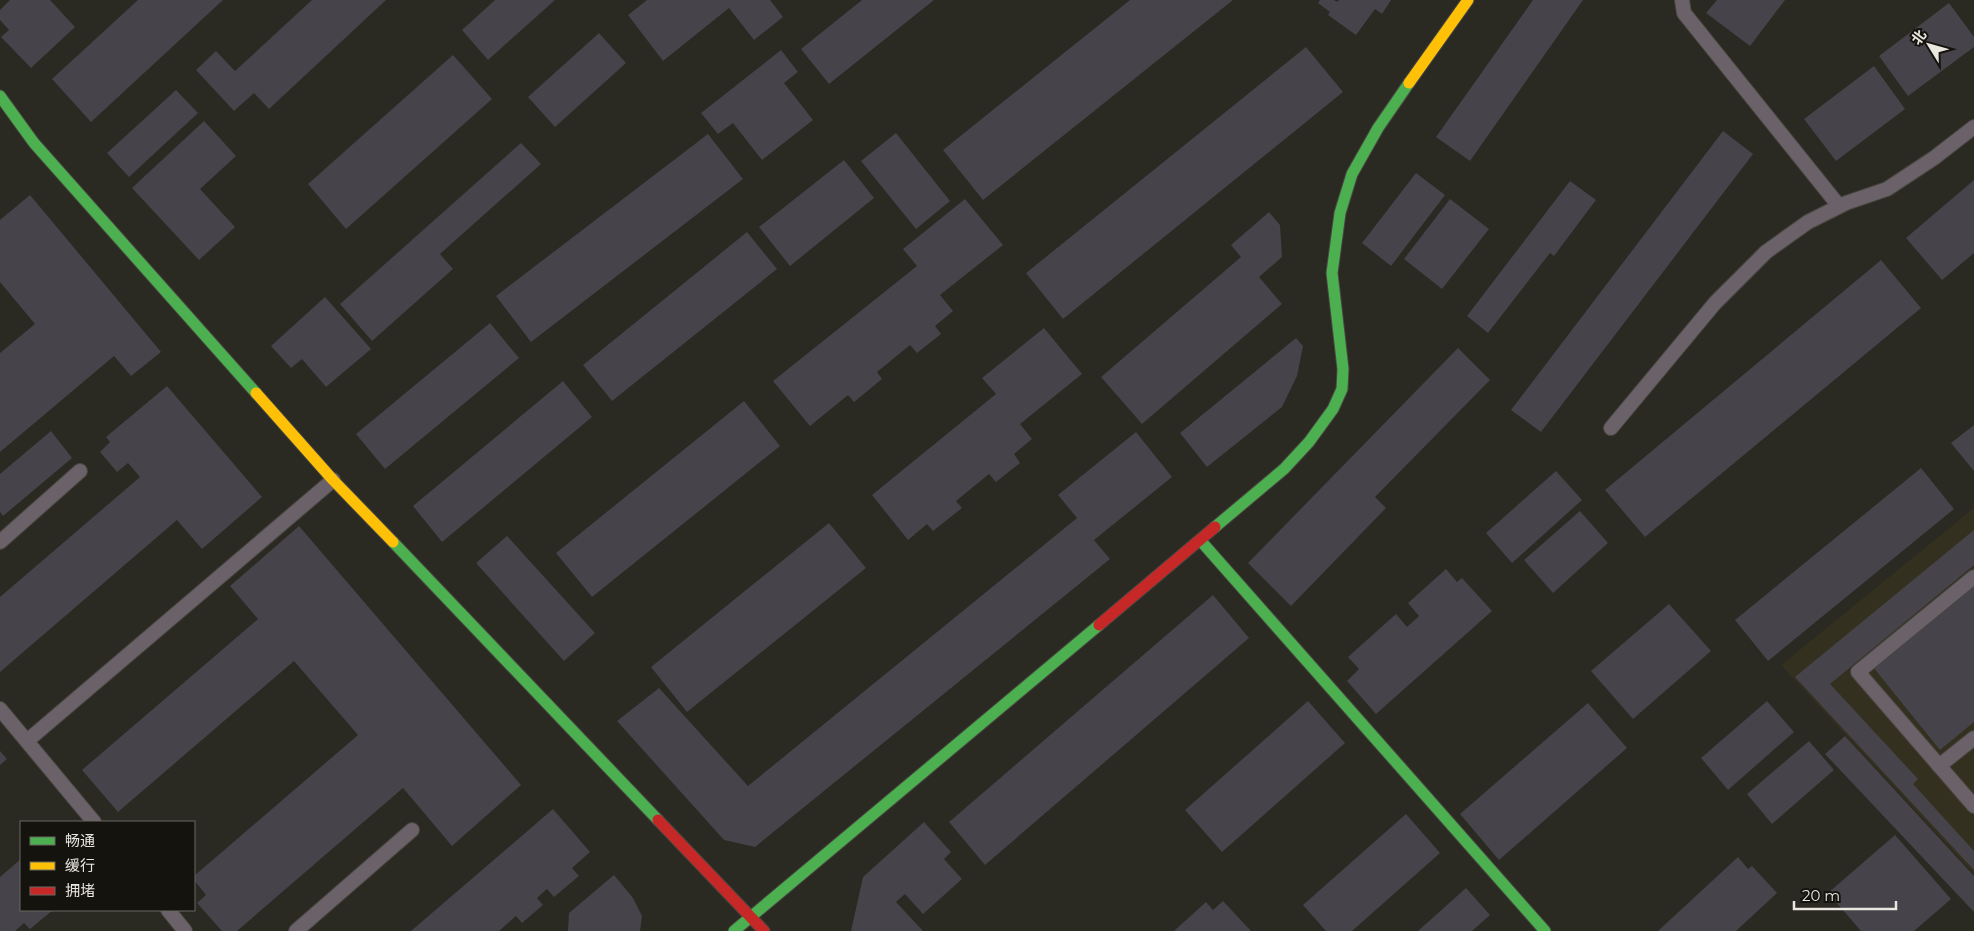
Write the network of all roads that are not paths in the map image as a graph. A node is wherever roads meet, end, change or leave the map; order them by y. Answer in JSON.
{"nodes":[{"id":1,"x":1468,"y":0,"type":"edge"},
{"id":2,"x":1682,"y":0,"type":"edge"},
{"id":3,"x":0,"y":96,"type":"edge"},
{"id":4,"x":1974,"y":127,"type":"edge"},
{"id":5,"x":1839,"y":206,"type":"junction"},
{"id":6,"x":1611,"y":428,"type":"dead end"},
{"id":7,"x":80,"y":471,"type":"dead end"},
{"id":8,"x":333,"y":480,"type":"junction"},
{"id":9,"x":1200,"y":540,"type":"junction"},
{"id":10,"x":0,"y":542,"type":"edge"},
{"id":11,"x":1974,"y":577,"type":"edge"},
{"id":12,"x":0,"y":709,"type":"edge"},
{"id":13,"x":1974,"y":738,"type":"edge"},
{"id":14,"x":26,"y":741,"type":"junction"},
{"id":15,"x":1939,"y":766,"type":"junction"},
{"id":16,"x":1974,"y":806,"type":"edge"},
{"id":17,"x":93,"y":821,"type":"edge"},
{"id":18,"x":412,"y":830,"type":"dead end"},
{"id":19,"x":169,"y":911,"type":"edge"},
{"id":20,"x":751,"y":916,"type":"junction"},
{"id":21,"x":185,"y":931,"type":"edge"},
{"id":22,"x":296,"y":931,"type":"edge"},
{"id":23,"x":734,"y":931,"type":"edge"},
{"id":24,"x":764,"y":931,"type":"edge"},
{"id":25,"x":1545,"y":931,"type":"edge"}],
"edges":[{"from":1,"to":9,"type":"street"},
{"from":2,"to":5,"type":"lane"},
{"from":3,"to":8,"type":"street"},
{"from":4,"to":5,"type":"lane"},
{"from":5,"to":6,"type":"lane"},
{"from":7,"to":10,"type":"lane"},
{"from":8,"to":14,"type":"lane"},
{"from":8,"to":20,"type":"street"},
{"from":9,"to":20,"type":"street"},
{"from":9,"to":25,"type":"street"},
{"from":11,"to":15,"type":"lane"},
{"from":12,"to":14,"type":"lane"},
{"from":13,"to":15,"type":"lane"},
{"from":14,"to":17,"type":"lane"},
{"from":15,"to":16,"type":"lane"},
{"from":18,"to":22,"type":"lane"},
{"from":19,"to":21,"type":"lane"},
{"from":20,"to":23,"type":"street"},
{"from":20,"to":24,"type":"street"}]}
